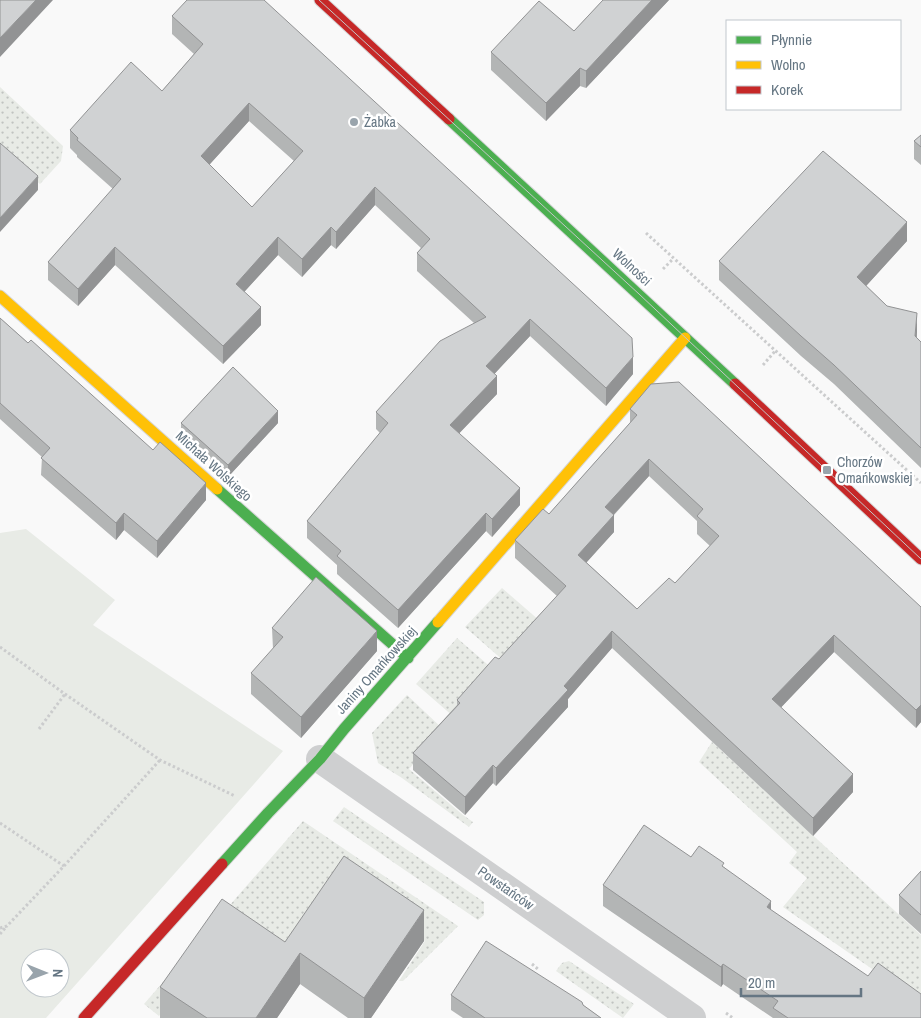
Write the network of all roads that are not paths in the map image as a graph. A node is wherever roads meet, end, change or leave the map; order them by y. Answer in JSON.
{"nodes":[{"id":1,"x":320,"y":0,"type":"edge"},
{"id":2,"x":0,"y":296,"type":"edge"},
{"id":3,"x":685,"y":338,"type":"junction"},
{"id":4,"x":921,"y":559,"type":"edge"},
{"id":5,"x":408,"y":658,"type":"junction"},
{"id":6,"x":320,"y":759,"type":"junction"},
{"id":7,"x":84,"y":1018,"type":"edge"},
{"id":8,"x":692,"y":1018,"type":"edge"}],
"edges":[{"from":1,"to":3,"type":"street","name":"Wolności"},
{"from":2,"to":5,"type":"street","name":"Michała Wolskiego"},
{"from":3,"to":4,"type":"street","name":"Wolności"},
{"from":3,"to":5,"type":"street","name":"Janiny Omańkowskiej"},
{"from":5,"to":6,"type":"street","name":"Janiny Omańkowskiej"},
{"from":6,"to":7,"type":"street","name":"Janiny Omańkowskiej"},
{"from":6,"to":8,"type":"street","name":"Powstańców"}]}
